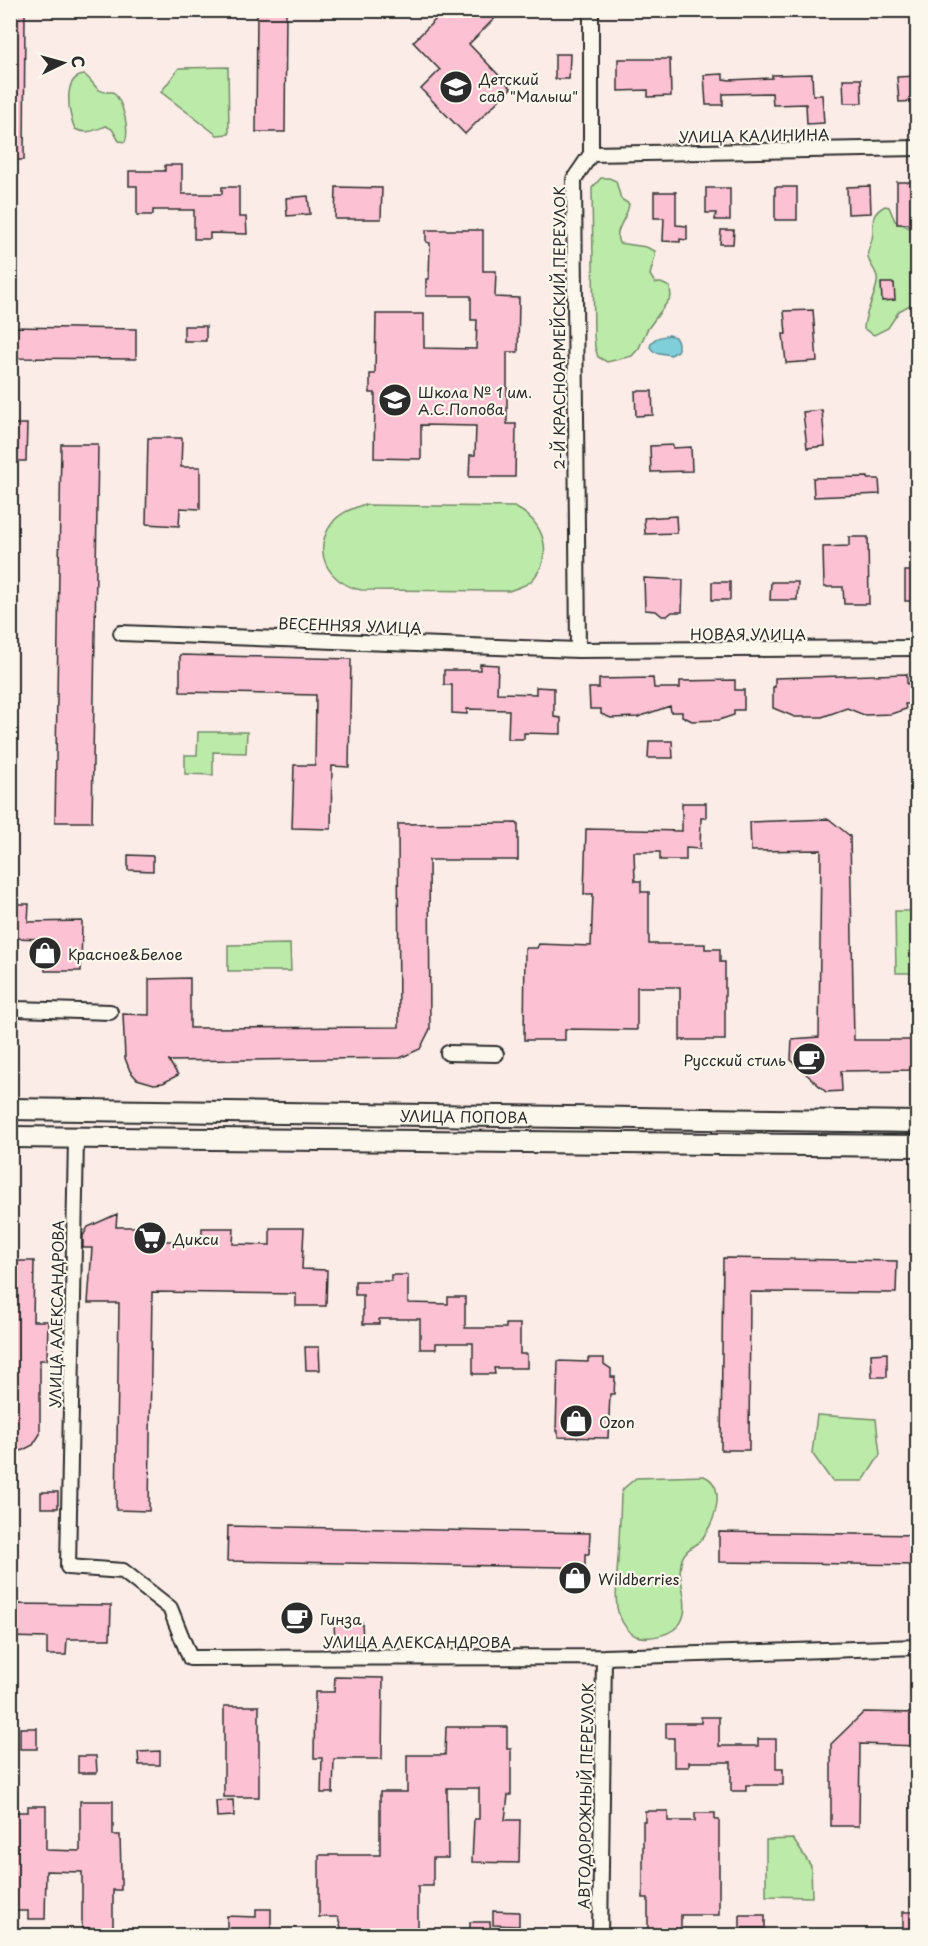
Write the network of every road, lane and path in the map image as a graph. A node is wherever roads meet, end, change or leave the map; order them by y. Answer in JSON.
{"nodes":[{"id":1,"x":591,"y":10,"type":"edge"},
{"id":2,"x":918,"y":148,"type":"edge"},
{"id":3,"x":591,"y":154,"type":"junction"},
{"id":4,"x":121,"y":633,"type":"dead end"},
{"id":5,"x":918,"y":648,"type":"edge"},
{"id":6,"x":578,"y":650,"type":"junction"},
{"id":7,"x":10,"y":1005,"type":"edge"},
{"id":8,"x":110,"y":1012,"type":"dead end"},
{"id":9,"x":448,"y":1053,"type":"dead end"},
{"id":10,"x":496,"y":1054,"type":"dead end"},
{"id":11,"x":10,"y":1109,"type":"edge"},
{"id":12,"x":918,"y":1122,"type":"edge"},
{"id":13,"x":10,"y":1137,"type":"edge"},
{"id":14,"x":76,"y":1138,"type":"junction"},
{"id":15,"x":918,"y":1146,"type":"edge"},
{"id":16,"x":918,"y":1647,"type":"edge"},
{"id":17,"x":604,"y":1657,"type":"junction"},
{"id":18,"x":600,"y":1935,"type":"edge"}],
"edges":[{"from":1,"to":3,"type":"street"},
{"from":2,"to":3,"type":"street","name":"УЛИЦА КАЛИНИНА"},
{"from":3,"to":6,"type":"street","name":"2-Й КРАСНОАРМЕЙСКИЙ ПЕРЕУЛОК"},
{"from":4,"to":6,"type":"street","name":"ВЕСЕННЯЯ УЛИЦА"},
{"from":5,"to":6,"type":"street","name":"НОВАЯ УЛИЦА"},
{"from":7,"to":8,"type":"street"},
{"from":9,"to":10,"type":"street"},
{"from":11,"to":12,"type":"main road","name":"УЛИЦА ПОПОВА"},
{"from":13,"to":14,"type":"main road","name":"УЛИЦА ПОПОВА"},
{"from":14,"to":15,"type":"main road","name":"УЛИЦА ПОПОВА"},
{"from":14,"to":17,"type":"street","name":"УЛИЦА АЛЕКСАНДРОВА"},
{"from":16,"to":17,"type":"street","name":"УЛИЦА АЛЕКСАНДРОВА"},
{"from":17,"to":18,"type":"street","name":"АВТОДОРОЖНЫЙ ПЕРЕУЛОК"}]}
